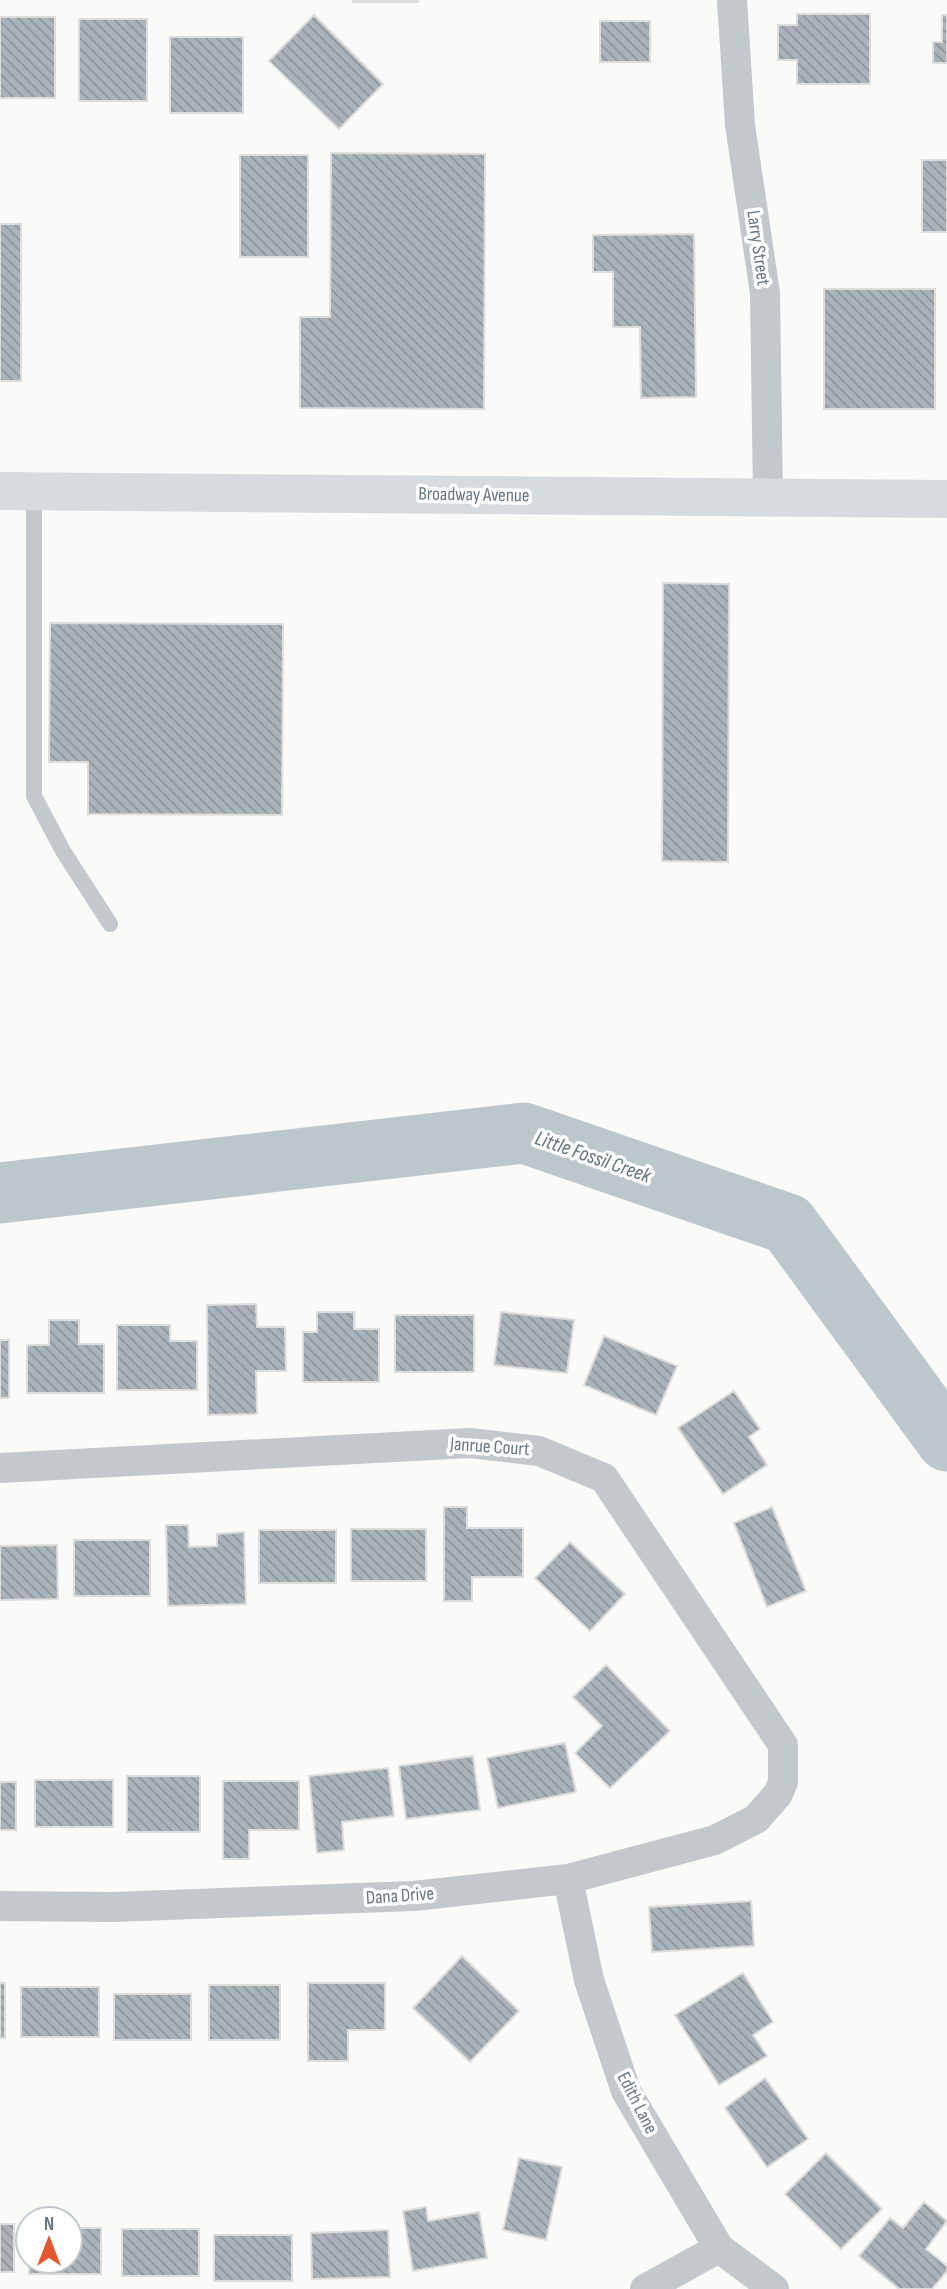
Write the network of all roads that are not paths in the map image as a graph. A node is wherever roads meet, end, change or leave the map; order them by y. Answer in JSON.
{"nodes":[{"id":1,"x":732,"y":0,"type":"edge"},
{"id":2,"x":17,"y":491,"type":"edge"},
{"id":3,"x":768,"y":498,"type":"junction"},
{"id":4,"x":947,"y":499,"type":"edge"},
{"id":5,"x":110,"y":924,"type":"dead end"},
{"id":6,"x":0,"y":1468,"type":"edge"},
{"id":7,"x":778,"y":1794,"type":"joint"},
{"id":8,"x":568,"y":1880,"type":"junction"},
{"id":9,"x":0,"y":1906,"type":"edge"},
{"id":10,"x":719,"y":2248,"type":"junction"},
{"id":11,"x":645,"y":2289,"type":"edge"},
{"id":12,"x":774,"y":2289,"type":"edge"}],
"edges":[{"from":1,"to":3,"type":"street","name":"Larry Street"},
{"from":2,"to":3,"type":"main road","name":"Broadway Avenue"},
{"from":2,"to":5,"type":"lane"},
{"from":3,"to":4,"type":"main road","name":"Broadway Avenue"},
{"from":6,"to":7,"type":"street","name":"Janrue Court"},
{"from":7,"to":8,"type":"street","name":"Dana Drive"},
{"from":8,"to":9,"type":"street","name":"Dana Drive"},
{"from":8,"to":10,"type":"street","name":"Edith Lane"},
{"from":10,"to":11,"type":"street"},
{"from":10,"to":12,"type":"street","name":"Edith Lane"}]}
